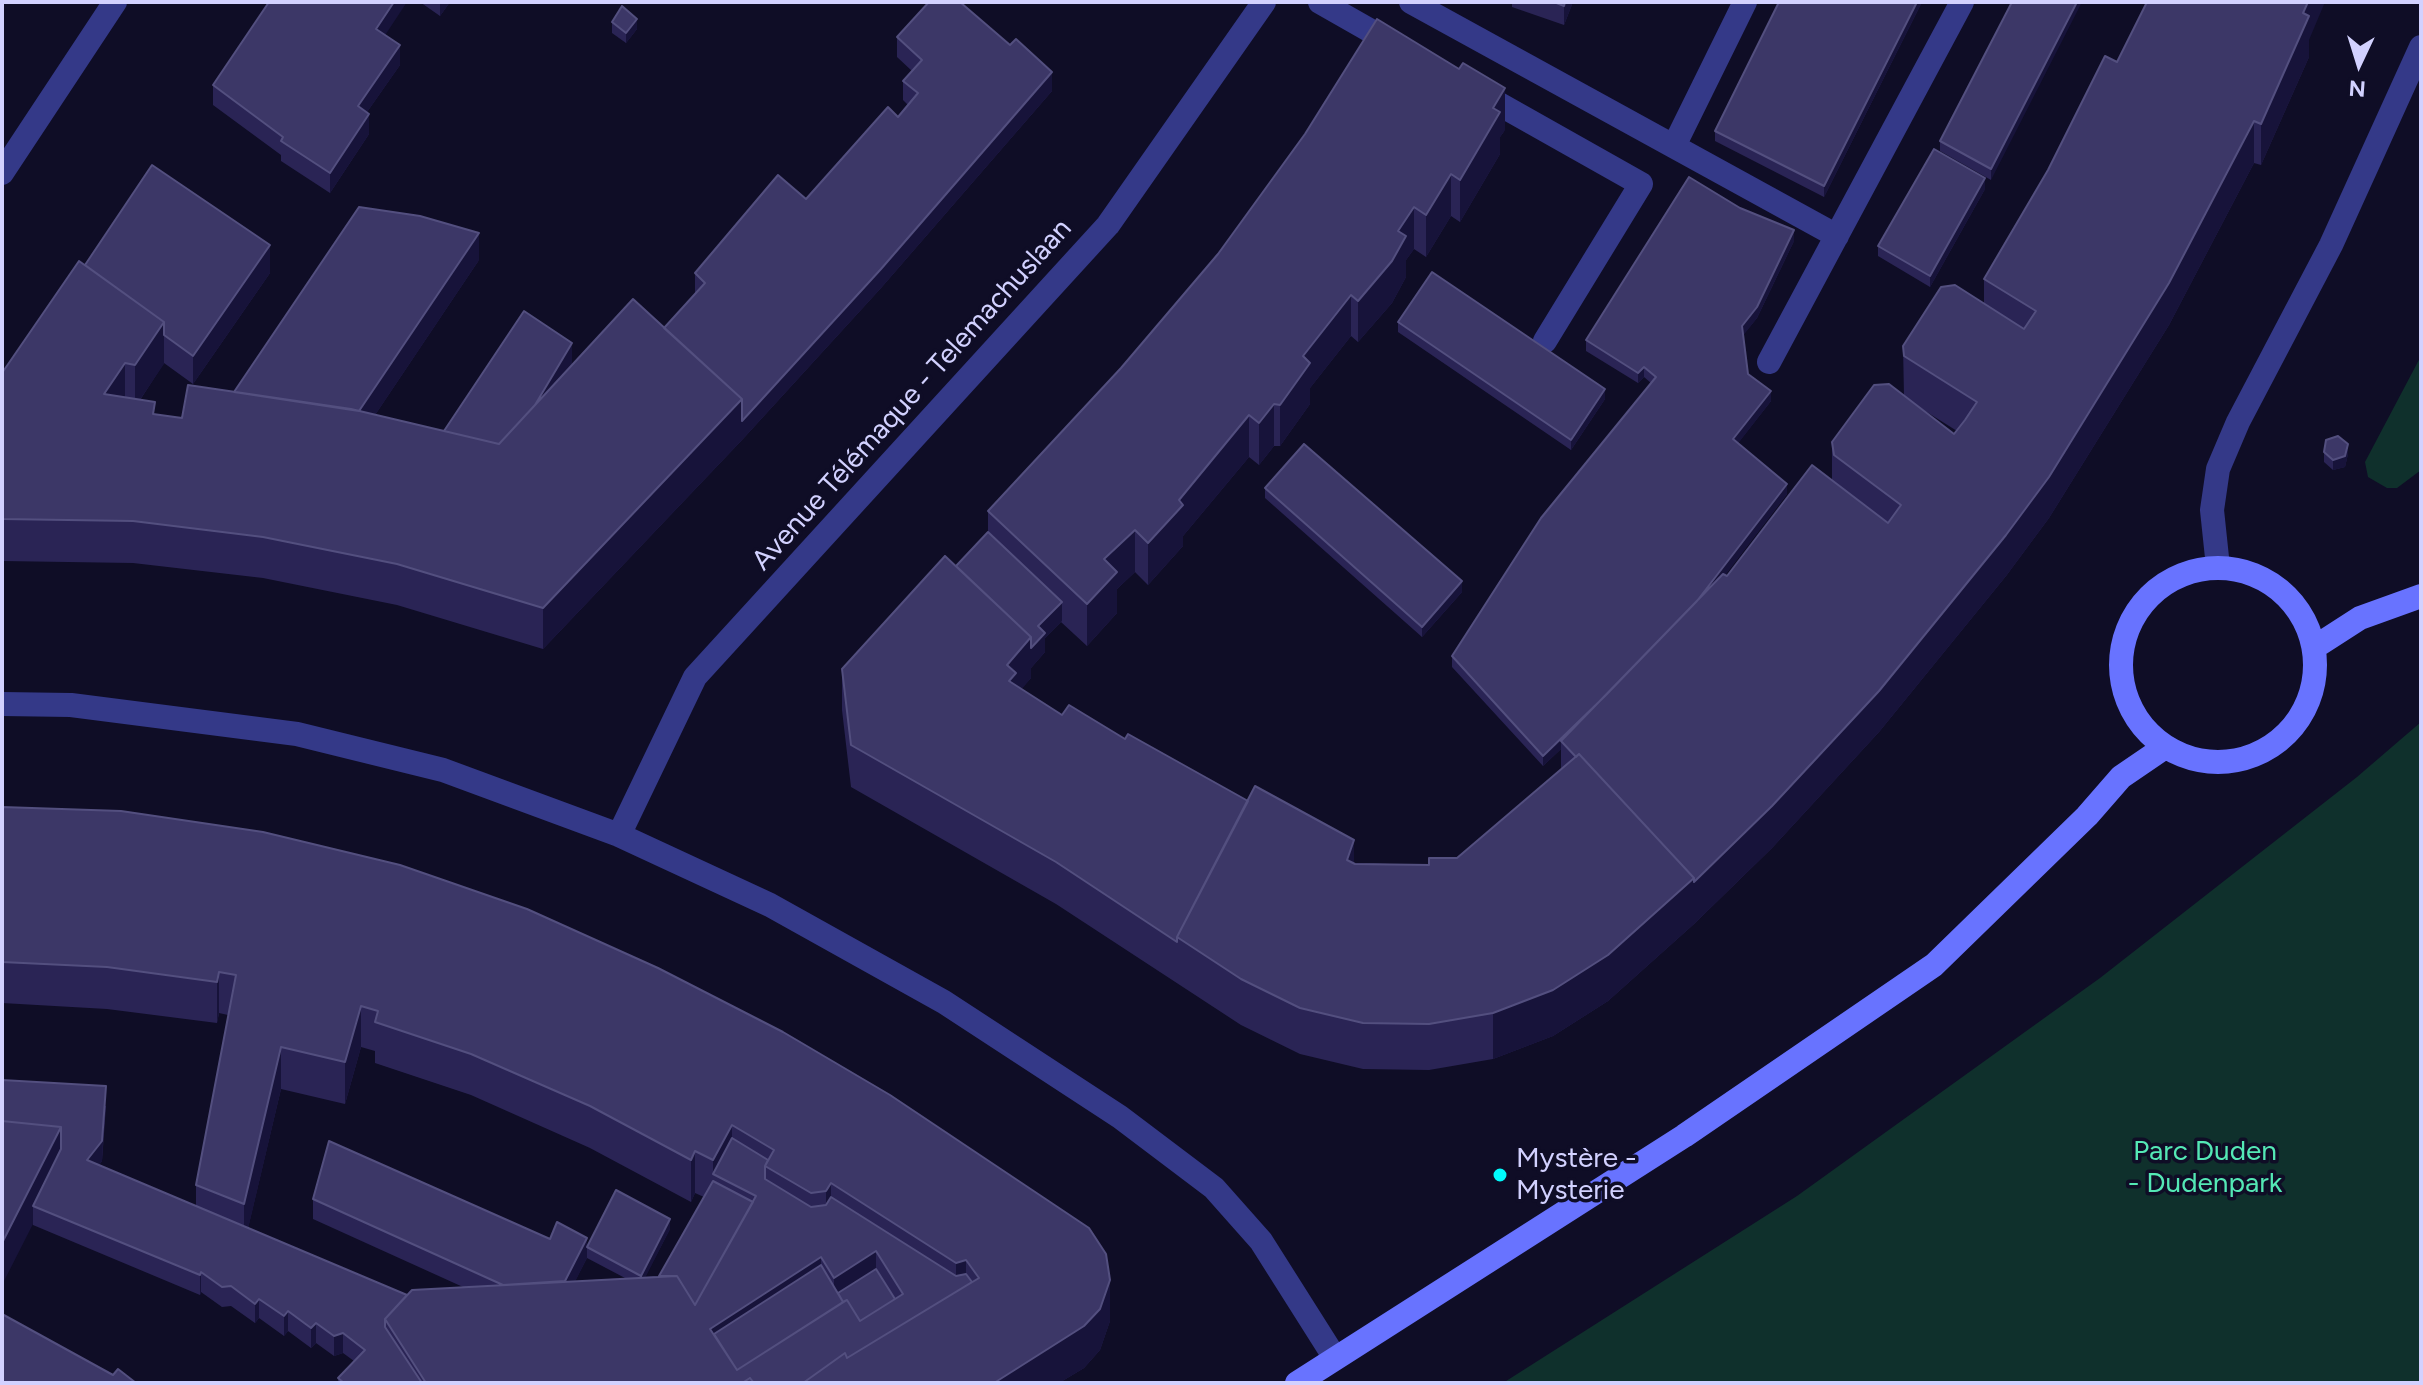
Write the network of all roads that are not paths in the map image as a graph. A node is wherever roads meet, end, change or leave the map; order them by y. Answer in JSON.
{"nodes":[{"id":1,"x":115,"y":2,"type":"edge"},
{"id":2,"x":1264,"y":2,"type":"edge"},
{"id":3,"x":1320,"y":2,"type":"edge"},
{"id":4,"x":1411,"y":2,"type":"edge"},
{"id":5,"x":1745,"y":2,"type":"edge"},
{"id":6,"x":1962,"y":2,"type":"edge"},
{"id":7,"x":2421,"y":47,"type":"edge"},
{"id":8,"x":1413,"y":55,"type":"edge"},
{"id":9,"x":1453,"y":78,"type":"edge"},
{"id":10,"x":1674,"y":146,"type":"junction"},
{"id":11,"x":2,"y":173,"type":"edge"},
{"id":12,"x":1837,"y":236,"type":"junction"},
{"id":13,"x":1545,"y":341,"type":"dead end"},
{"id":14,"x":1769,"y":362,"type":"dead end"},
{"id":15,"x":2218,"y":567,"type":"junction"},
{"id":16,"x":2421,"y":596,"type":"edge"},
{"id":17,"x":2315,"y":647,"type":"junction"},
{"id":18,"x":2,"y":704,"type":"edge"},
{"id":19,"x":2165,"y":747,"type":"junction"},
{"id":20,"x":619,"y":835,"type":"junction"},
{"id":21,"x":1335,"y":1358,"type":"junction"},
{"id":22,"x":1297,"y":1383,"type":"edge"}],
"edges":[{"from":1,"to":11,"type":"street"},
{"from":2,"to":20,"type":"street","name":"Avenue Télémaque - Telemachuslaan"},
{"from":3,"to":8,"type":"street"},
{"from":4,"to":10,"type":"street"},
{"from":5,"to":10,"type":"street"},
{"from":6,"to":12,"type":"street"},
{"from":7,"to":15,"type":"street"},
{"from":9,"to":13,"type":"street"},
{"from":10,"to":12,"type":"street"},
{"from":12,"to":14,"type":"street"},
{"from":15,"to":17,"type":"street"},
{"from":15,"to":19,"type":"street"},
{"from":16,"to":17,"type":"street"},
{"from":17,"to":19,"type":"street"},
{"from":18,"to":20,"type":"street"},
{"from":19,"to":21,"type":"street"},
{"from":20,"to":21,"type":"street"},
{"from":21,"to":22,"type":"street"}]}
